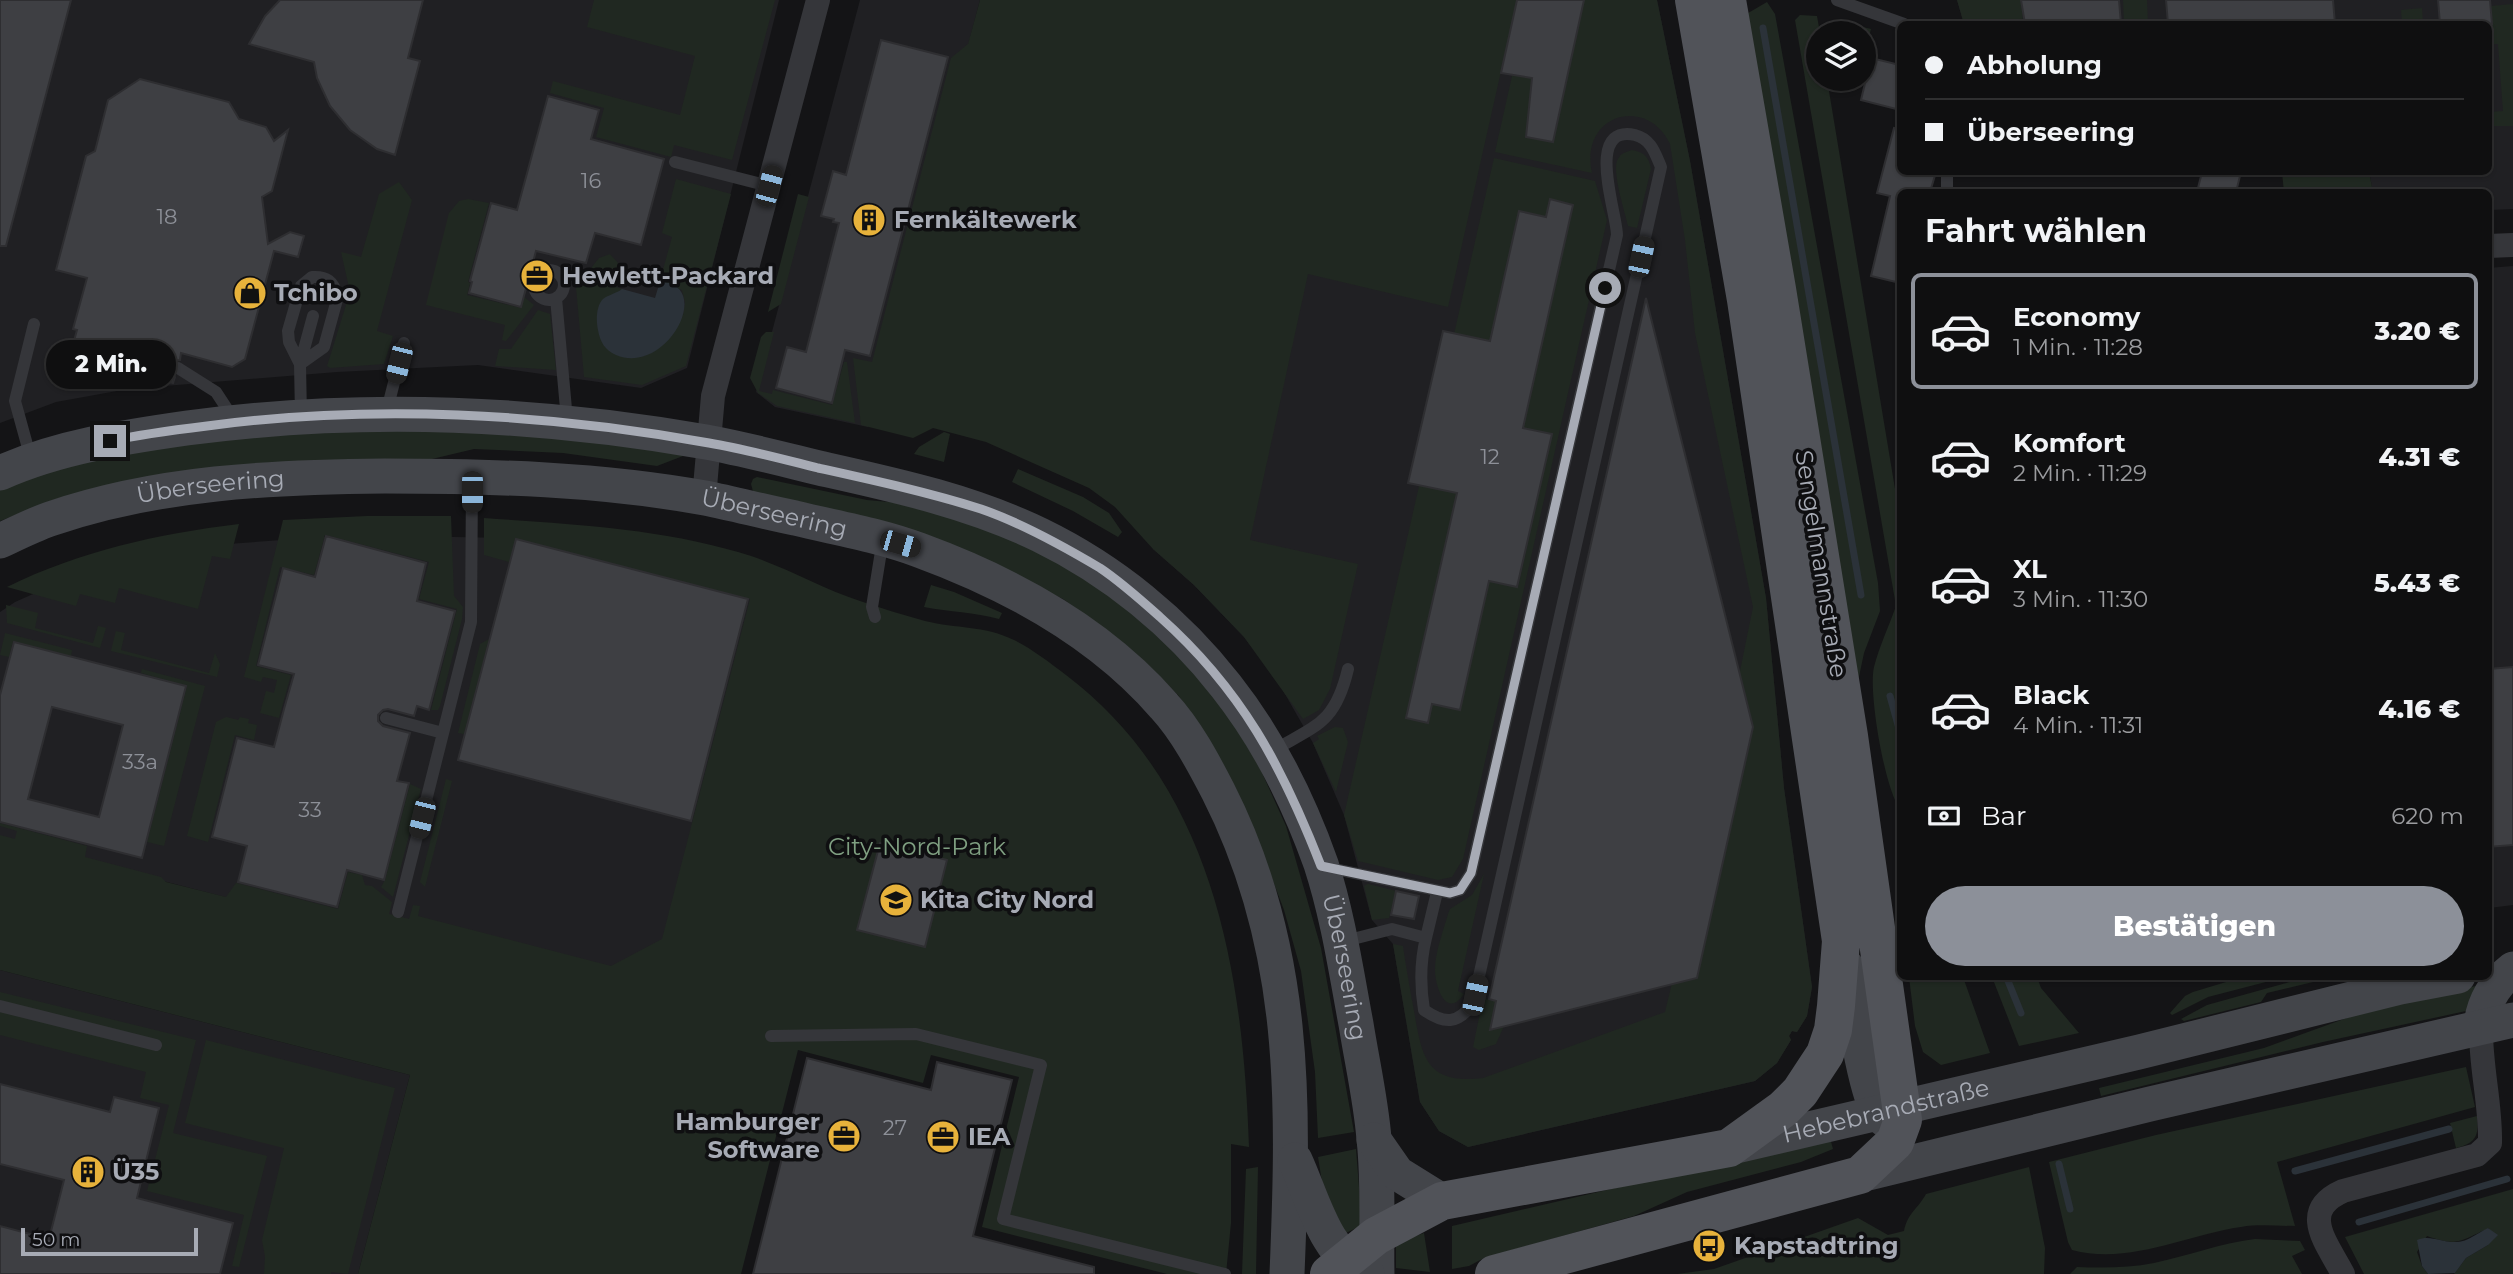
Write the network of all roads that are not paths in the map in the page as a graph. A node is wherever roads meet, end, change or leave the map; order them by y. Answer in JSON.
{"nodes":[{"id":1,"x":818,"y":0,"type":"edge"},
{"id":2,"x":1694,"y":0,"type":"edge"},
{"id":3,"x":1727,"y":0,"type":"edge"},
{"id":4,"x":1837,"y":0,"type":"edge"},
{"id":5,"x":1897,"y":21,"type":"edge"},
{"id":6,"x":675,"y":162,"type":"dead end"},
{"id":7,"x":769,"y":186,"type":"junction"},
{"id":8,"x":2513,"y":245,"type":"edge"},
{"id":9,"x":2492,"y":246,"type":"edge"},
{"id":10,"x":556,"y":298,"type":"dead end"},
{"id":11,"x":313,"y":316,"type":"dead end"},
{"id":12,"x":34,"y":324,"type":"dead end"},
{"id":13,"x":404,"y":342,"type":"dead end"},
{"id":14,"x":300,"y":364,"type":"junction"},
{"id":15,"x":178,"y":368,"type":"dead end"},
{"id":16,"x":386,"y":414,"type":"junction"},
{"id":17,"x":302,"y":416,"type":"junction"},
{"id":18,"x":236,"y":422,"type":"junction"},
{"id":19,"x":567,"y":423,"type":"junction"},
{"id":20,"x":708,"y":442,"type":"junction"},
{"id":21,"x":15,"y":466,"type":"edge"},
{"id":22,"x":472,"y":476,"type":"junction"},
{"id":23,"x":704,"y":498,"type":"junction"},
{"id":24,"x":884,"y":539,"type":"junction"},
{"id":25,"x":0,"y":541,"type":"edge"},
{"id":26,"x":875,"y":617,"type":"dead end"},
{"id":27,"x":1348,"y":669,"type":"dead end"},
{"id":28,"x":386,"y":718,"type":"dead end"},
{"id":29,"x":443,"y":733,"type":"junction"},
{"id":30,"x":1271,"y":752,"type":"junction"},
{"id":31,"x":1321,"y":866,"type":"junction"},
{"id":32,"x":1437,"y":891,"type":"junction"},
{"id":33,"x":398,"y":912,"type":"dead end"},
{"id":34,"x":1426,"y":938,"type":"junction"},
{"id":35,"x":1841,"y":941,"type":"junction"},
{"id":36,"x":1341,"y":942,"type":"junction"},
{"id":37,"x":2513,"y":968,"type":"edge"},
{"id":38,"x":2492,"y":971,"type":"edge"},
{"id":39,"x":2437,"y":980,"type":"edge"},
{"id":40,"x":0,"y":1006,"type":"edge"},
{"id":41,"x":2497,"y":1023,"type":"edge"},
{"id":42,"x":771,"y":1036,"type":"dead end"},
{"id":43,"x":156,"y":1045,"type":"dead end"},
{"id":44,"x":1894,"y":1117,"type":"junction"},
{"id":45,"x":1374,"y":1140,"type":"junction"},
{"id":46,"x":1951,"y":1145,"type":"junction"},
{"id":47,"x":1729,"y":1148,"type":"junction"},
{"id":48,"x":1292,"y":1153,"type":"junction"},
{"id":49,"x":1860,"y":1175,"type":"junction"},
{"id":50,"x":1441,"y":1201,"type":"junction"},
{"id":51,"x":1376,"y":1236,"type":"junction"},
{"id":52,"x":1354,"y":1271,"type":"edge"},
{"id":53,"x":1225,"y":1274,"type":"edge"},
{"id":54,"x":1287,"y":1274,"type":"edge"},
{"id":55,"x":1494,"y":1274,"type":"edge"},
{"id":56,"x":2343,"y":1274,"type":"edge"}],
"edges":[{"from":1,"to":7,"type":"street"},
{"from":2,"to":35,"type":"main road","name":"Sengelmannstraße"},
{"from":3,"to":44,"type":"main road","name":"Sengelmannstraße"},
{"from":4,"to":5,"type":"lane"},
{"from":6,"to":7,"type":"lane"},
{"from":7,"to":20,"type":"street"},
{"from":8,"to":9,"type":"street"},
{"from":10,"to":19,"type":"lane"},
{"from":11,"to":14,"type":"lane"},
{"from":12,"to":21,"type":"lane"},
{"from":13,"to":16,"type":"lane"},
{"from":14,"to":14,"type":"lane"},
{"from":14,"to":17,"type":"lane"},
{"from":15,"to":18,"type":"lane"},
{"from":16,"to":17,"type":"street","name":"Überseering"},
{"from":16,"to":19,"type":"street","name":"Überseering"},
{"from":17,"to":18,"type":"street","name":"Überseering"},
{"from":18,"to":21,"type":"street","name":"Überseering"},
{"from":19,"to":20,"type":"street","name":"Überseering"},
{"from":20,"to":23,"type":"street"},
{"from":20,"to":30,"type":"street","name":"Überseering"},
{"from":22,"to":23,"type":"street","name":"Überseering"},
{"from":22,"to":25,"type":"street","name":"Überseering"},
{"from":22,"to":29,"type":"lane"},
{"from":23,"to":24,"type":"street","name":"Überseering"},
{"from":24,"to":26,"type":"lane"},
{"from":24,"to":48,"type":"street","name":"Überseering"},
{"from":27,"to":30,"type":"lane"},
{"from":28,"to":29,"type":"lane"},
{"from":29,"to":33,"type":"lane"},
{"from":30,"to":31,"type":"street","name":"Überseering"},
{"from":31,"to":32,"type":"lane"},
{"from":31,"to":36,"type":"street","name":"Überseering"},
{"from":32,"to":34,"type":"lane"},
{"from":32,"to":34,"type":"lane"},
{"from":34,"to":36,"type":"lane"},
{"from":35,"to":44,"type":"street","name":"Sengelmannstraße"},
{"from":35,"to":47,"type":"main road","name":"Sengelmannstraße"},
{"from":36,"to":45,"type":"street","name":"Überseering"},
{"from":37,"to":38,"type":"street"},
{"from":37,"to":41,"type":"street"},
{"from":39,"to":44,"type":"street","name":"Hebebrandstraße"},
{"from":40,"to":43,"type":"lane"},
{"from":41,"to":46,"type":"street"},
{"from":41,"to":56,"type":"street"},
{"from":42,"to":53,"type":"lane"},
{"from":44,"to":46,"type":"street"},
{"from":44,"to":47,"type":"street","name":"Hebebrandstraße"},
{"from":44,"to":49,"type":"main road"},
{"from":45,"to":50,"type":"street"},
{"from":45,"to":51,"type":"street","name":"Überseering"},
{"from":46,"to":49,"type":"street"},
{"from":47,"to":50,"type":"main road","name":"Hebebrandstraße"},
{"from":48,"to":52,"type":"street"},
{"from":48,"to":54,"type":"street","name":"Überseering"},
{"from":49,"to":55,"type":"main road"},
{"from":50,"to":51,"type":"main road","name":"Hebebrandstraße"},
{"from":51,"to":52,"type":"main road","name":"Hebebrandstraße"}]}
